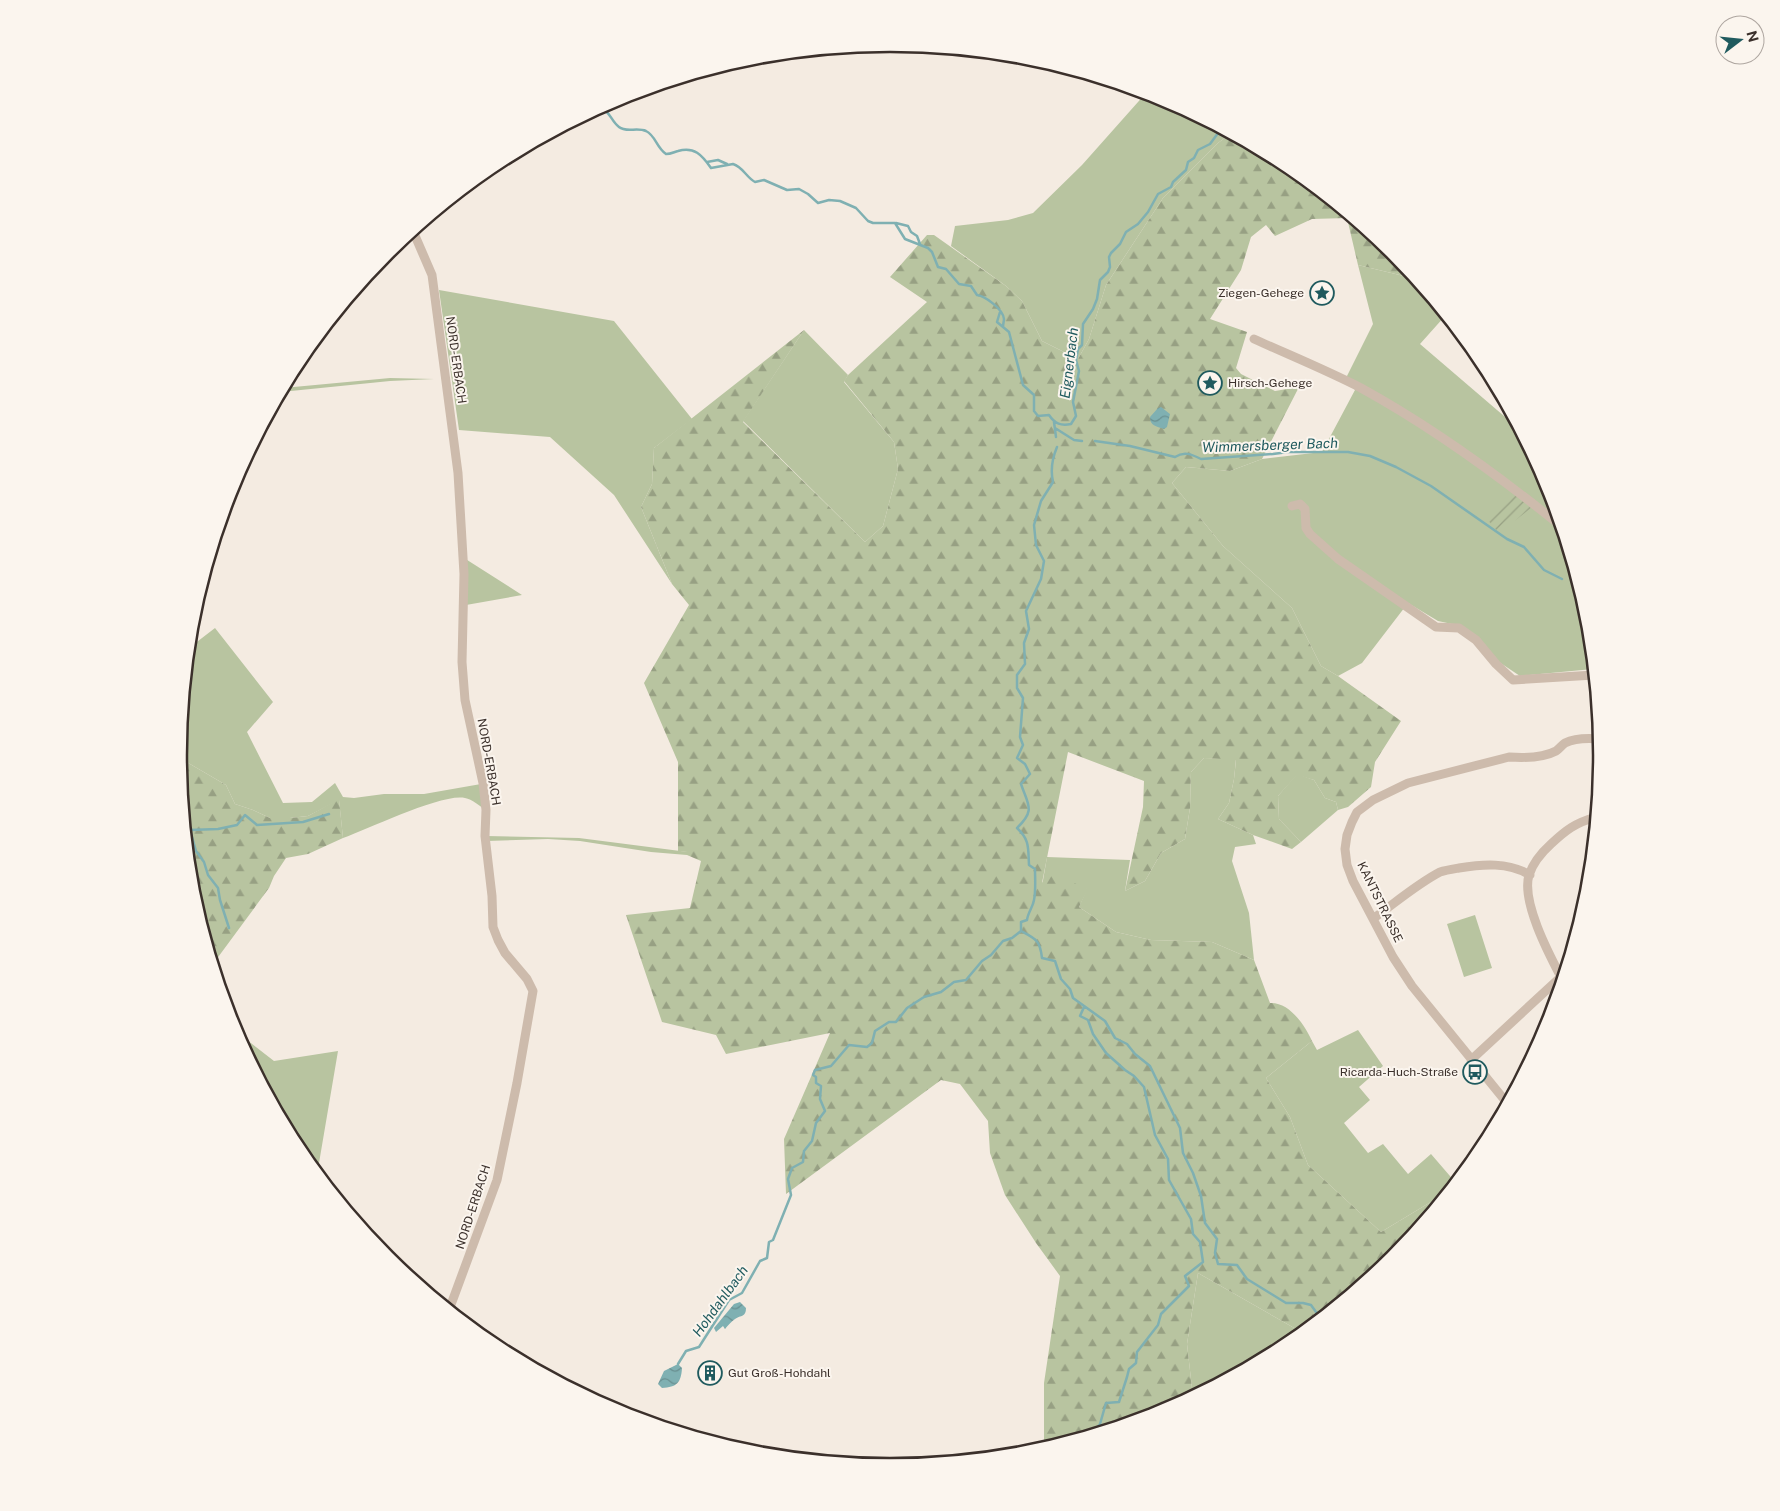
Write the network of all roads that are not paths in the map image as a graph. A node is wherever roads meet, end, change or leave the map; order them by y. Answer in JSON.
{"nodes":[{"id":1,"x":416,"y":237,"type":"edge"},
{"id":2,"x":1254,"y":338,"type":"dead end"},
{"id":3,"x":1292,"y":506,"type":"dead end"},
{"id":4,"x":1551,"y":518,"type":"edge"},
{"id":5,"x":1588,"y":675,"type":"edge"},
{"id":6,"x":1592,"y":739,"type":"edge"},
{"id":7,"x":1589,"y":819,"type":"edge"},
{"id":8,"x":1530,"y":875,"type":"junction"},
{"id":9,"x":1374,"y":918,"type":"junction"},
{"id":10,"x":1559,"y":971,"type":"edge"},
{"id":11,"x":1555,"y":983,"type":"edge"},
{"id":12,"x":1471,"y":1060,"type":"junction"},
{"id":13,"x":1503,"y":1099,"type":"edge"},
{"id":14,"x":451,"y":1304,"type":"edge"}],
"edges":[{"from":1,"to":14,"type":"street","name":"NORD-ERBACH"},
{"from":2,"to":4,"type":"street"},
{"from":3,"to":5,"type":"street"},
{"from":6,"to":9,"type":"street","name":"KANTSTRASSE"},
{"from":7,"to":8,"type":"street"},
{"from":8,"to":9,"type":"street"},
{"from":8,"to":10,"type":"street"},
{"from":9,"to":12,"type":"street","name":"KANTSTRASSE"},
{"from":11,"to":12,"type":"street"},
{"from":12,"to":13,"type":"street","name":"KANTSTRASSE"}]}
